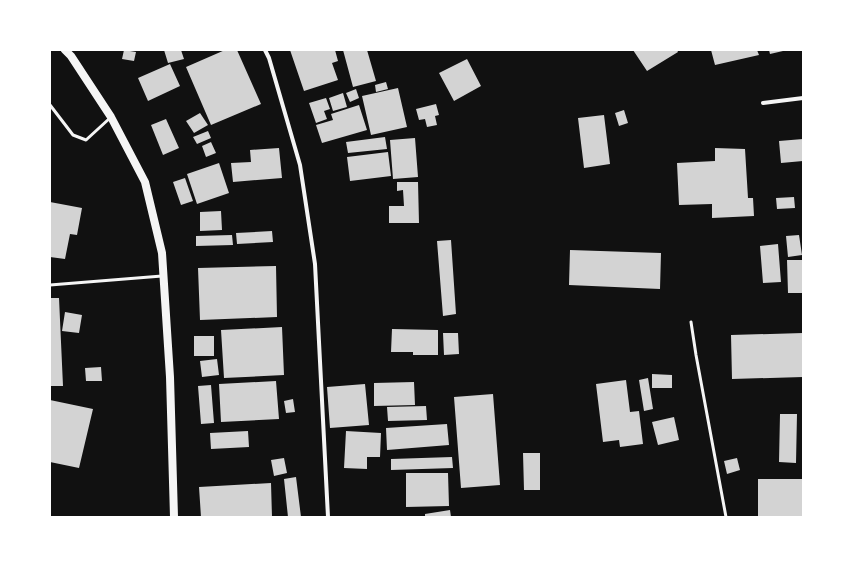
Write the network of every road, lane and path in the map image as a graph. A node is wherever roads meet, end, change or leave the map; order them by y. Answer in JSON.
{"nodes":[{"id":1,"x":65,"y":50,"type":"edge"},
{"id":2,"x":265,"y":50,"type":"edge"},
{"id":3,"x":803,"y":98,"type":"edge"},
{"id":4,"x":763,"y":104,"type":"dead end"},
{"id":5,"x":50,"y":105,"type":"edge"},
{"id":6,"x":111,"y":117,"type":"junction"},
{"id":7,"x":164,"y":276,"type":"junction"},
{"id":8,"x":50,"y":285,"type":"edge"},
{"id":9,"x":692,"y":322,"type":"dead end"},
{"id":10,"x":174,"y":517,"type":"edge"},
{"id":11,"x":328,"y":517,"type":"edge"},
{"id":12,"x":726,"y":517,"type":"edge"}],
"edges":[{"from":1,"to":6,"type":"main road"},
{"from":2,"to":11,"type":"street"},
{"from":3,"to":4,"type":"street"},
{"from":5,"to":6,"type":"lane"},
{"from":6,"to":7,"type":"main road"},
{"from":7,"to":8,"type":"lane"},
{"from":7,"to":10,"type":"main road"},
{"from":9,"to":12,"type":"lane"}]}
